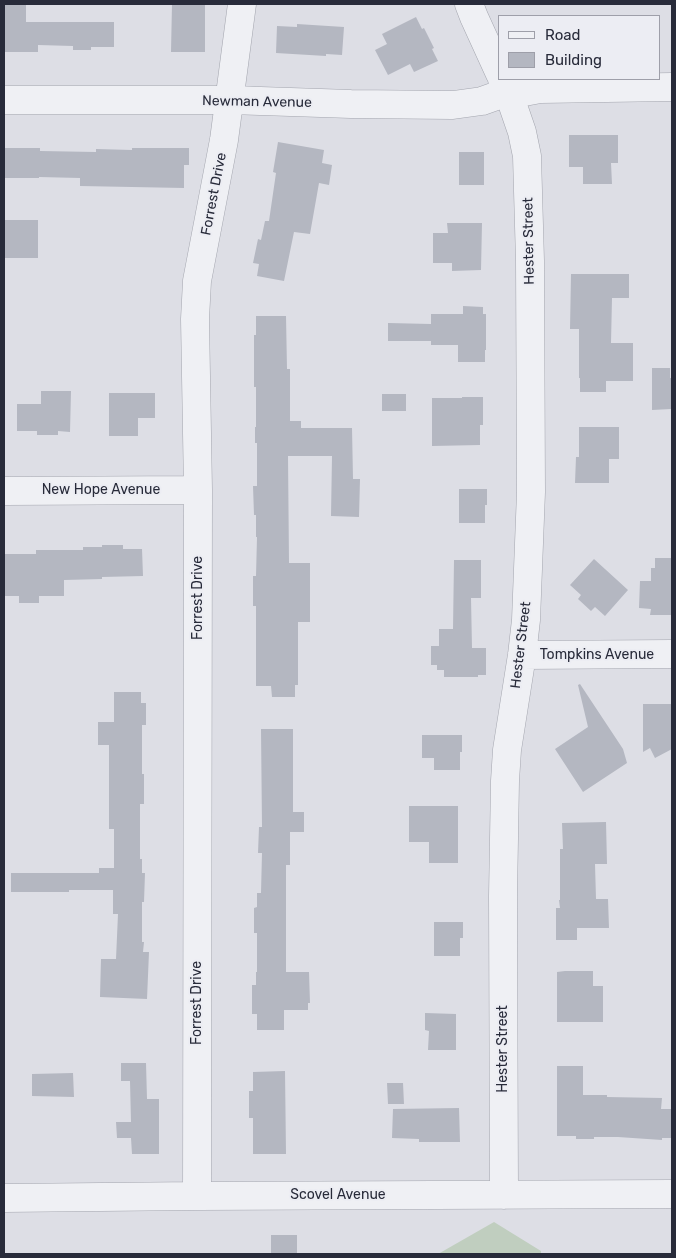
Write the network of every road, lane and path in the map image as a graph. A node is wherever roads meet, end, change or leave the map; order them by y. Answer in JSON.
{"nodes":[{"id":1,"x":242,"y":4,"type":"edge"},
{"id":2,"x":469,"y":4,"type":"edge"},
{"id":3,"x":498,"y":70,"type":"edge"},
{"id":4,"x":505,"y":85,"type":"edge"},
{"id":5,"x":672,"y":87,"type":"edge"},
{"id":6,"x":4,"y":100,"type":"edge"},
{"id":7,"x":230,"y":100,"type":"junction"},
{"id":8,"x":198,"y":490,"type":"junction"},
{"id":9,"x":4,"y":491,"type":"edge"},
{"id":10,"x":672,"y":654,"type":"edge"},
{"id":11,"x":522,"y":655,"type":"junction"},
{"id":12,"x":672,"y":1194,"type":"edge"},
{"id":13,"x":504,"y":1195,"type":"junction"},
{"id":14,"x":197,"y":1196,"type":"junction"},
{"id":15,"x":4,"y":1198,"type":"edge"}],
"edges":[{"from":1,"to":7,"type":"street","name":"Forrest Drive"},
{"from":2,"to":3,"type":"street","name":"Hester Street"},
{"from":4,"to":5,"type":"street","name":"Newman Avenue"},
{"from":4,"to":7,"type":"street","name":"Newman Avenue"},
{"from":4,"to":11,"type":"street","name":"Hester Street"},
{"from":6,"to":7,"type":"street","name":"Newman Avenue"},
{"from":7,"to":8,"type":"street","name":"Forrest Drive"},
{"from":8,"to":9,"type":"street","name":"New Hope Avenue"},
{"from":8,"to":14,"type":"street","name":"Forrest Drive"},
{"from":10,"to":11,"type":"street","name":"Tompkins Avenue"},
{"from":11,"to":13,"type":"street","name":"Hester Street"},
{"from":12,"to":13,"type":"street","name":"Scovel Avenue"},
{"from":13,"to":14,"type":"street","name":"Scovel Avenue"},
{"from":14,"to":15,"type":"street","name":"Scovel Avenue"}]}
